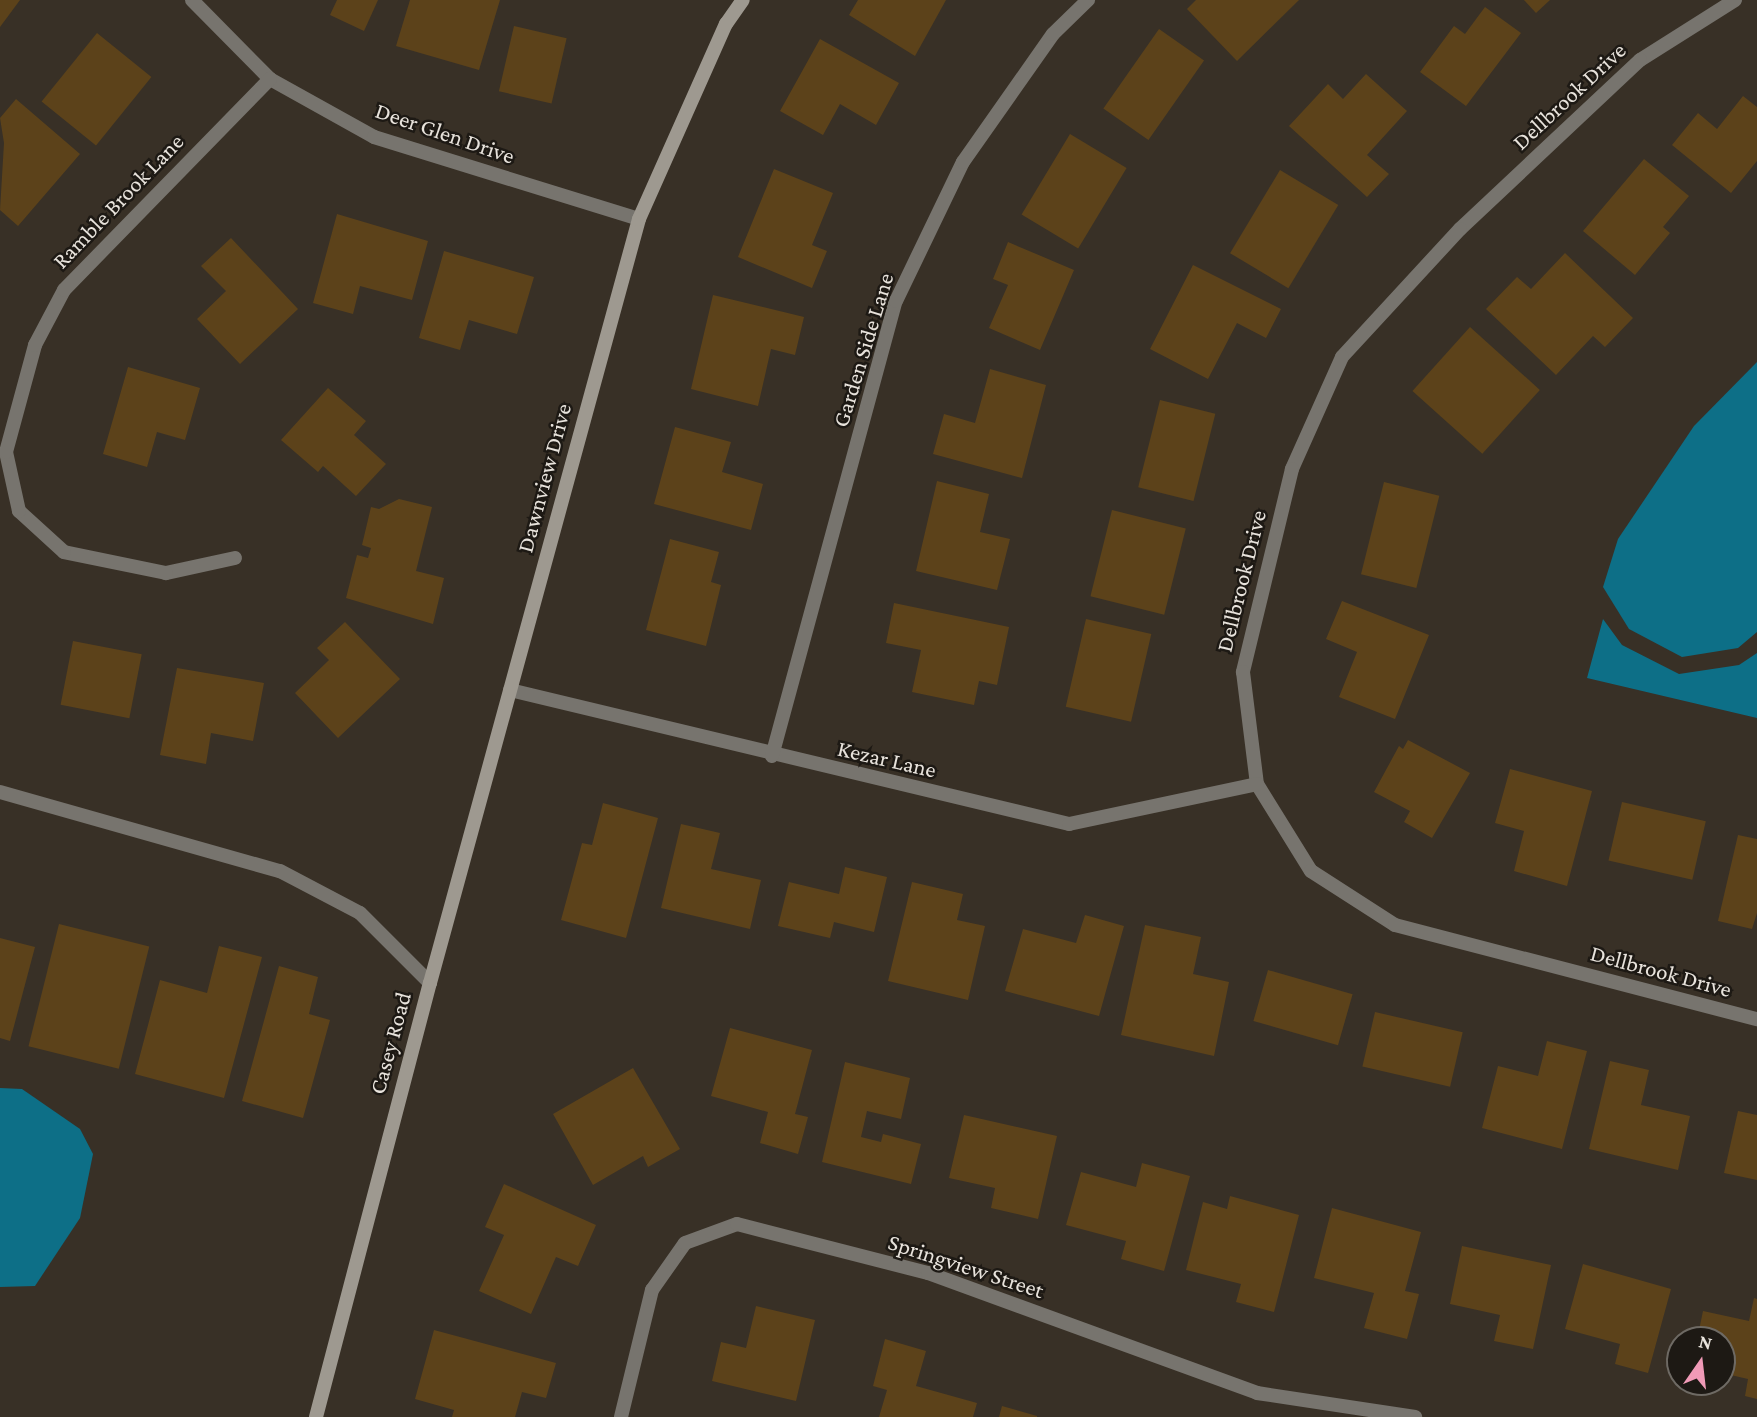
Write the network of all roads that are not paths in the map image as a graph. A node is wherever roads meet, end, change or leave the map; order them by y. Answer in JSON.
{"nodes":[{"id":1,"x":192,"y":0,"type":"edge"},
{"id":2,"x":743,"y":0,"type":"edge"},
{"id":3,"x":1088,"y":0,"type":"edge"},
{"id":4,"x":1735,"y":0,"type":"edge"},
{"id":5,"x":270,"y":79,"type":"junction"},
{"id":6,"x":639,"y":219,"type":"junction"},
{"id":7,"x":235,"y":558,"type":"dead end"},
{"id":8,"x":510,"y":690,"type":"junction"},
{"id":9,"x":772,"y":756,"type":"junction"},
{"id":10,"x":1256,"y":784,"type":"junction"},
{"id":11,"x":0,"y":792,"type":"edge"},
{"id":12,"x":429,"y":983,"type":"junction"},
{"id":13,"x":1757,"y":1019,"type":"edge"},
{"id":14,"x":316,"y":1417,"type":"edge"},
{"id":15,"x":621,"y":1417,"type":"edge"},
{"id":16,"x":1415,"y":1417,"type":"edge"}],
"edges":[{"from":1,"to":5,"type":"street","name":"Deer Glen Drive"},
{"from":2,"to":6,"type":"street","name":"Dawnview Drive"},
{"from":3,"to":9,"type":"street","name":"Garden Side Lane"},
{"from":4,"to":10,"type":"street","name":"Dellbrook Drive"},
{"from":5,"to":6,"type":"street","name":"Deer Glen Drive"},
{"from":5,"to":7,"type":"street","name":"Ramble Brook Lane"},
{"from":6,"to":8,"type":"street","name":"Dawnview Drive"},
{"from":8,"to":9,"type":"street","name":"Kezar Lane"},
{"from":8,"to":12,"type":"street","name":"Dawnview Drive"},
{"from":9,"to":10,"type":"street","name":"Kezar Lane"},
{"from":10,"to":13,"type":"street","name":"Dellbrook Drive"},
{"from":11,"to":12,"type":"street","name":"Casey Road"},
{"from":12,"to":14,"type":"street","name":"Casey Road"},
{"from":15,"to":16,"type":"street","name":"Springview Street"}]}
